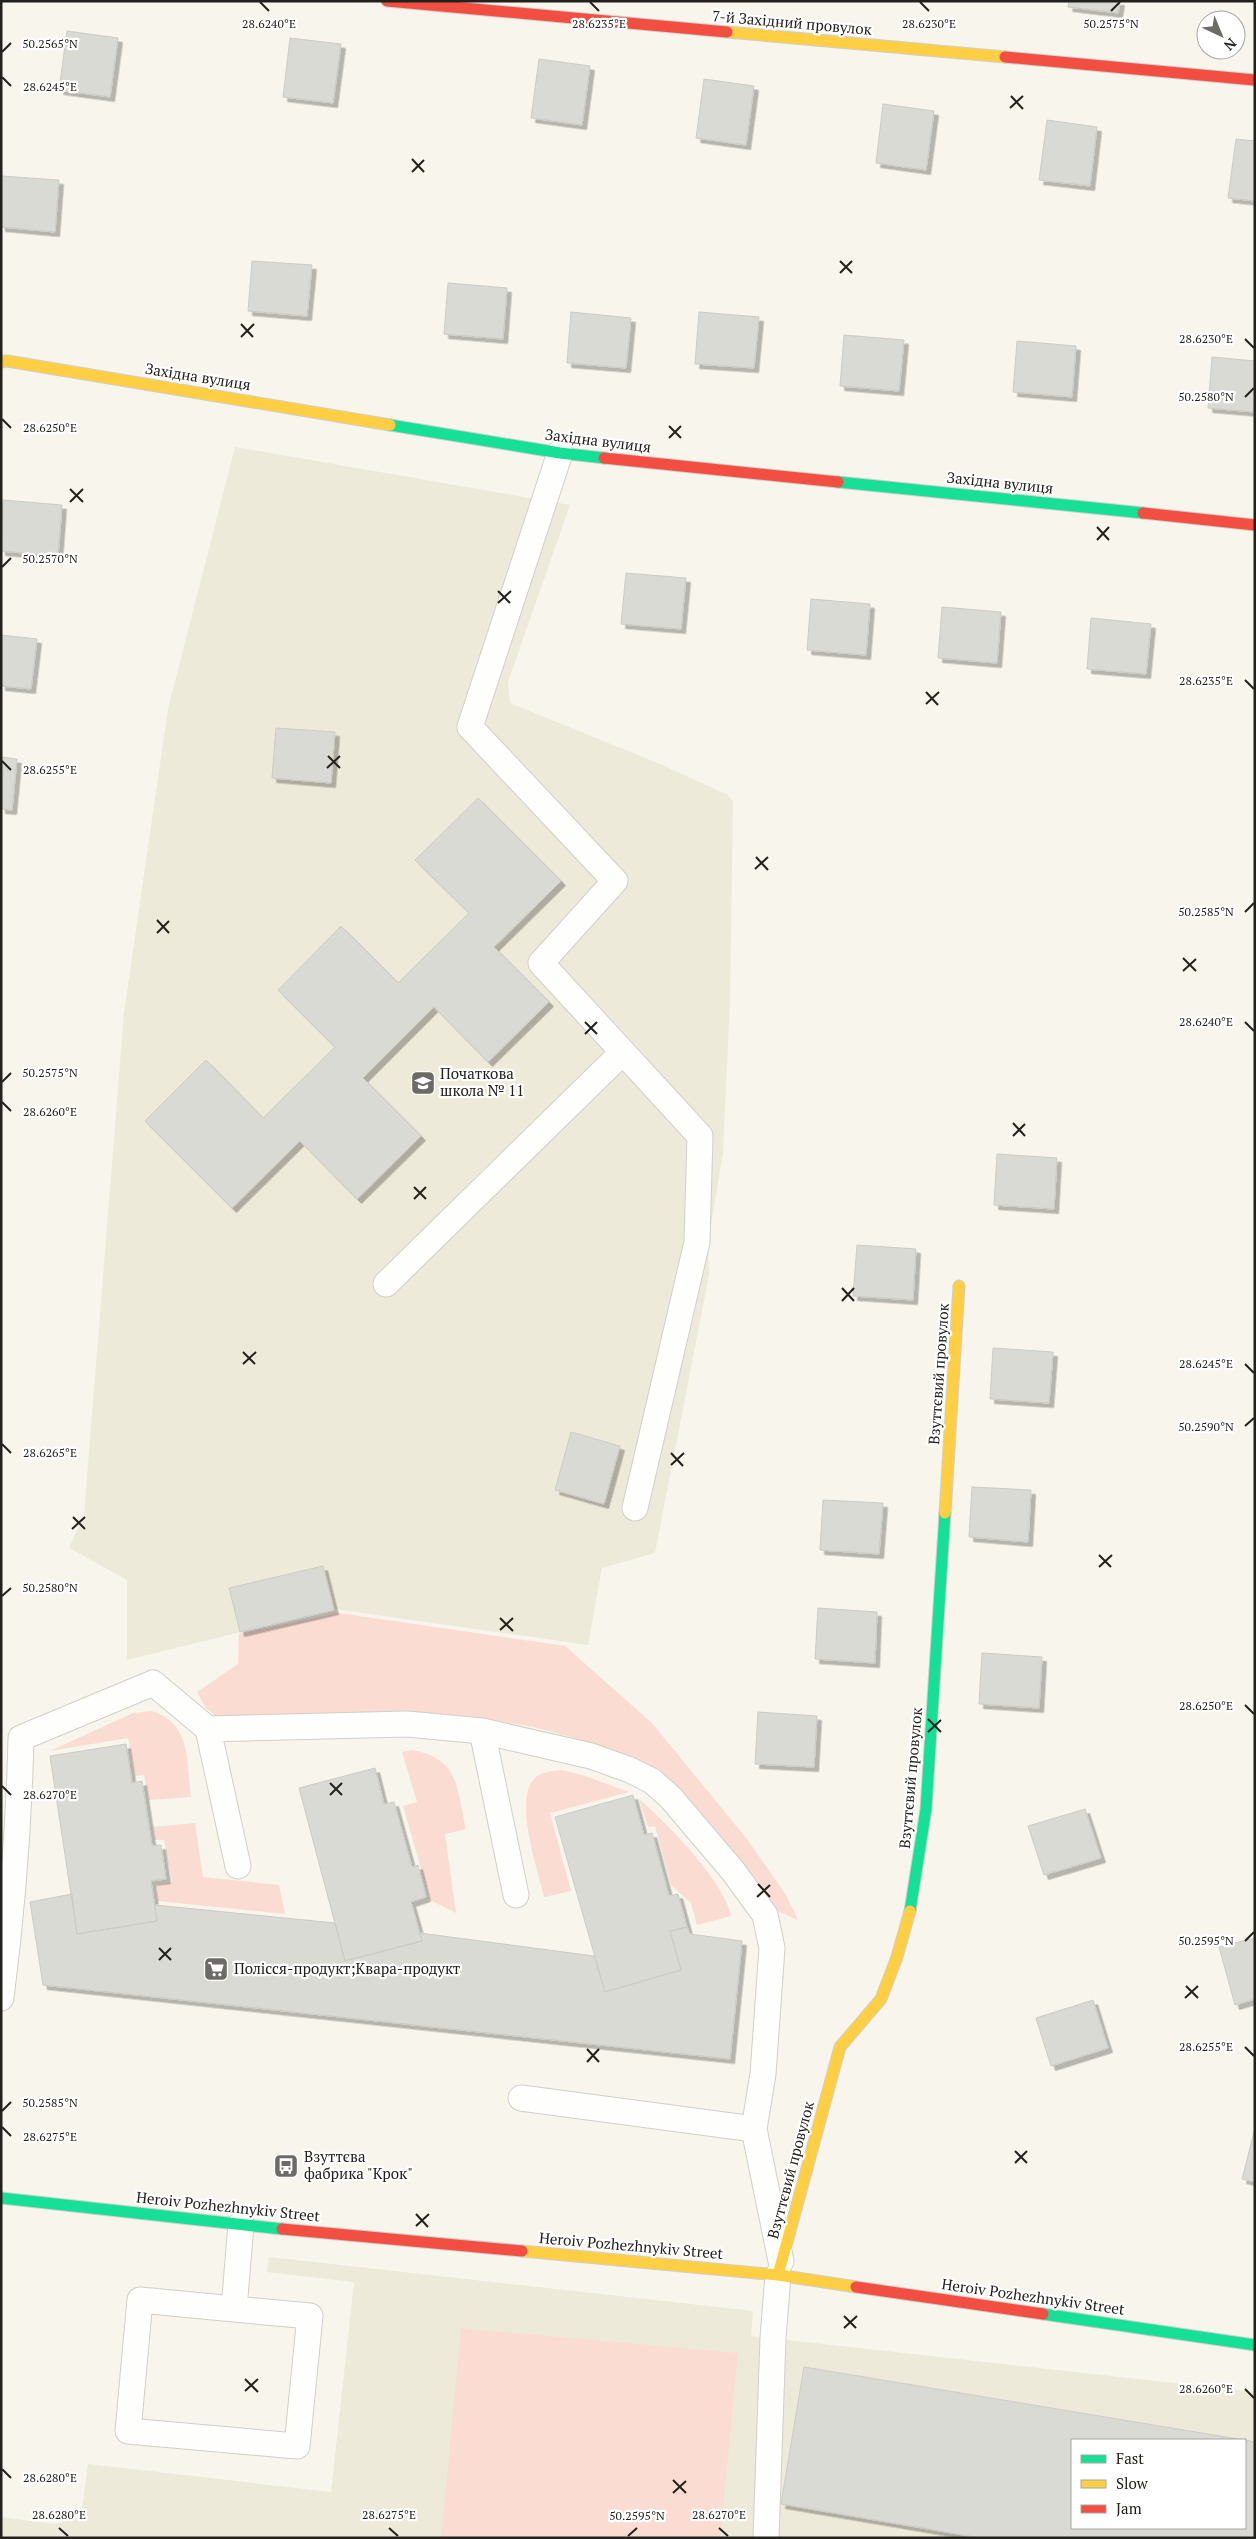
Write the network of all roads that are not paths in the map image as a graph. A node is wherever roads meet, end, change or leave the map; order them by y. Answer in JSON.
{"nodes":[{"id":1,"x":387,"y":1,"type":"edge"},
{"id":2,"x":1255,"y":80,"type":"edge"},
{"id":3,"x":1,"y":362,"type":"edge"},
{"id":4,"x":560,"y":453,"type":"junction"},
{"id":5,"x":1255,"y":525,"type":"edge"},
{"id":6,"x":623,"y":1052,"type":"junction"},
{"id":7,"x":386,"y":1284,"type":"dead end"},
{"id":8,"x":959,"y":1286,"type":"dead end"},
{"id":9,"x":635,"y":1508,"type":"dead end"},
{"id":10,"x":208,"y":1729,"type":"junction"},
{"id":11,"x":482,"y":1730,"type":"junction"},
{"id":12,"x":238,"y":1866,"type":"dead end"},
{"id":13,"x":516,"y":1895,"type":"dead end"},
{"id":14,"x":1,"y":1998,"type":"edge"},
{"id":15,"x":521,"y":2098,"type":"dead end"},
{"id":16,"x":754,"y":2129,"type":"junction"},
{"id":17,"x":1,"y":2198,"type":"edge"},
{"id":18,"x":241,"y":2224,"type":"junction"},
{"id":19,"x":780,"y":2268,"type":"junction"},
{"id":20,"x":234,"y":2309,"type":"junction"},
{"id":21,"x":1255,"y":2345,"type":"edge"},
{"id":22,"x":766,"y":2538,"type":"edge"}],
"edges":[{"from":1,"to":2,"type":"street","name":"7-й Західний провулок"},
{"from":3,"to":4,"type":"street","name":"Західна вулиця"},
{"from":4,"to":5,"type":"street","name":"Західна вулиця"},
{"from":4,"to":6,"type":"lane"},
{"from":6,"to":7,"type":"lane"},
{"from":6,"to":9,"type":"lane"},
{"from":8,"to":19,"type":"street","name":"Взуттєвий провулок"},
{"from":10,"to":11,"type":"lane"},
{"from":10,"to":12,"type":"lane"},
{"from":10,"to":14,"type":"lane"},
{"from":11,"to":13,"type":"lane"},
{"from":11,"to":16,"type":"lane"},
{"from":15,"to":16,"type":"lane"},
{"from":16,"to":19,"type":"lane"},
{"from":17,"to":18,"type":"street","name":"Heroiv Pozhezhnykiv Street"},
{"from":18,"to":19,"type":"street","name":"Heroiv Pozhezhnykiv Street"},
{"from":18,"to":20,"type":"lane"},
{"from":19,"to":21,"type":"street","name":"Heroiv Pozhezhnykiv Street"},
{"from":19,"to":22,"type":"lane"},
{"from":20,"to":20,"type":"lane"}]}
